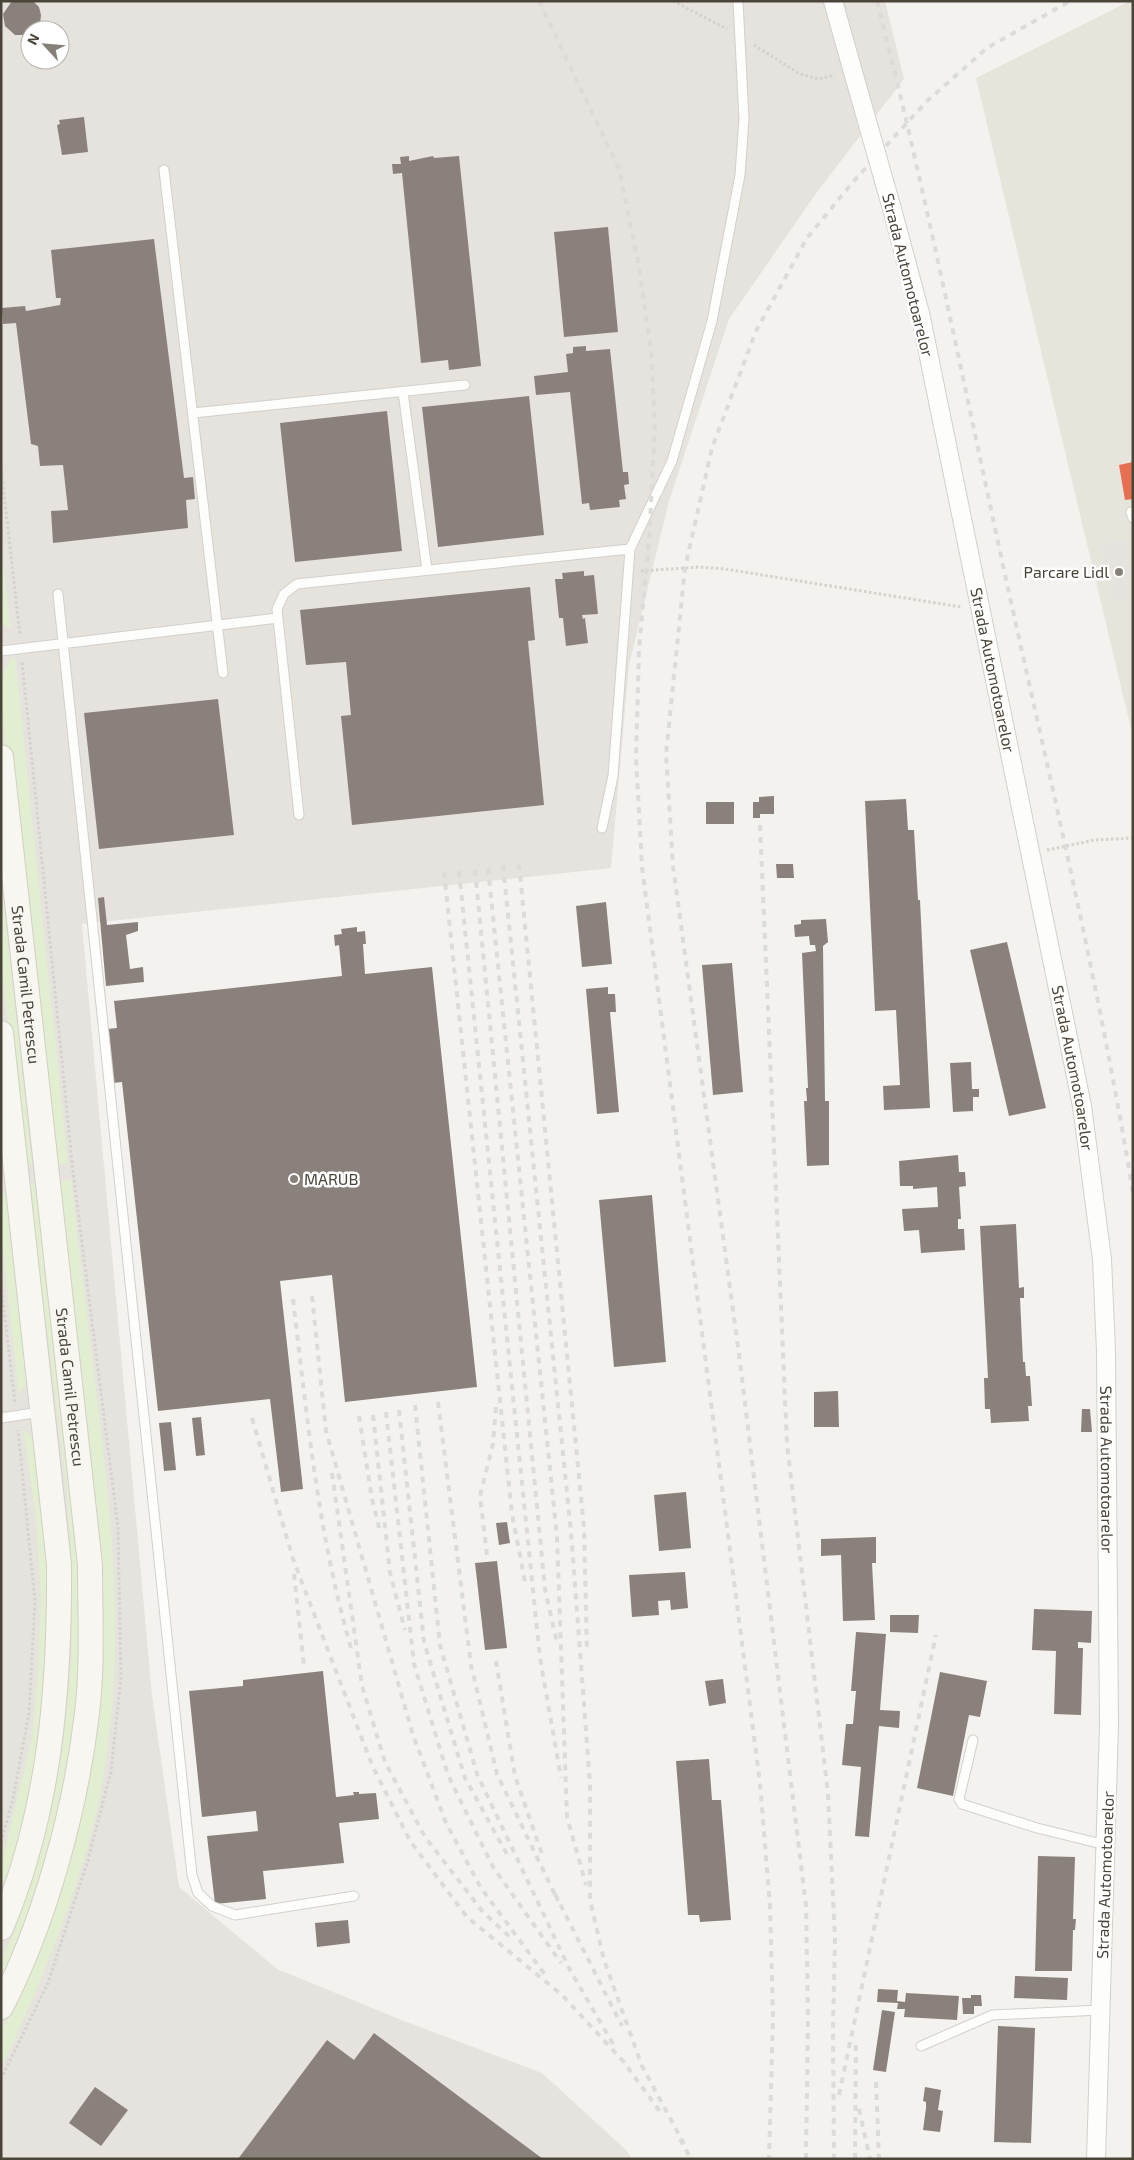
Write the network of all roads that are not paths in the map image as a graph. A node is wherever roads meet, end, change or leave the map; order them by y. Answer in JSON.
{"nodes":[{"id":1,"x":738,"y":1,"type":"edge"},
{"id":2,"x":833,"y":1,"type":"edge"},
{"id":3,"x":164,"y":170,"type":"dead end"},
{"id":4,"x":465,"y":385,"type":"dead end"},
{"id":5,"x":403,"y":392,"type":"junction"},
{"id":6,"x":193,"y":413,"type":"junction"},
{"id":7,"x":630,"y":548,"type":"junction"},
{"id":8,"x":427,"y":570,"type":"junction"},
{"id":9,"x":58,"y":594,"type":"dead end"},
{"id":10,"x":278,"y":618,"type":"junction"},
{"id":11,"x":218,"y":625,"type":"junction"},
{"id":12,"x":63,"y":643,"type":"junction"},
{"id":13,"x":1,"y":651,"type":"edge"},
{"id":14,"x":223,"y":672,"type":"dead end"},
{"id":15,"x":1,"y":757,"type":"edge"},
{"id":16,"x":299,"y":815,"type":"dead end"},
{"id":17,"x":602,"y":828,"type":"dead end"},
{"id":18,"x":1,"y":1032,"type":"edge"},
{"id":19,"x":43,"y":1412,"type":"junction"},
{"id":20,"x":1,"y":1418,"type":"edge"},
{"id":21,"x":972,"y":1740,"type":"dead end"},
{"id":22,"x":1106,"y":1846,"type":"junction"},
{"id":23,"x":354,"y":1896,"type":"dead end"},
{"id":24,"x":1,"y":1928,"type":"edge"},
{"id":25,"x":1,"y":2007,"type":"edge"},
{"id":26,"x":1101,"y":2010,"type":"junction"},
{"id":27,"x":921,"y":2046,"type":"dead end"},
{"id":28,"x":1096,"y":2159,"type":"edge"}],
"edges":[{"from":1,"to":7,"type":"lane"},
{"from":2,"to":22,"type":"street","name":"Strada Automotoarelor","bridge":true},
{"from":3,"to":6,"type":"lane"},
{"from":4,"to":5,"type":"lane"},
{"from":5,"to":6,"type":"lane"},
{"from":5,"to":8,"type":"lane"},
{"from":6,"to":11,"type":"lane"},
{"from":7,"to":8,"type":"lane"},
{"from":7,"to":17,"type":"lane"},
{"from":8,"to":10,"type":"lane"},
{"from":9,"to":12,"type":"lane"},
{"from":10,"to":11,"type":"lane"},
{"from":10,"to":16,"type":"lane"},
{"from":11,"to":12,"type":"lane"},
{"from":11,"to":14,"type":"lane"},
{"from":12,"to":13,"type":"lane"},
{"from":12,"to":23,"type":"lane"},
{"from":15,"to":25,"type":"street","name":"Strada Camil Petrescu"},
{"from":18,"to":19,"type":"street","name":"Strada Camil Petrescu"},
{"from":19,"to":20,"type":"lane"},
{"from":19,"to":24,"type":"street","name":"Strada Camil Petrescu"},
{"from":21,"to":22,"type":"lane"},
{"from":22,"to":26,"type":"street","name":"Strada Automotoarelor"},
{"from":26,"to":27,"type":"lane"},
{"from":26,"to":28,"type":"street","name":"Strada Automotoarelor"}]}
